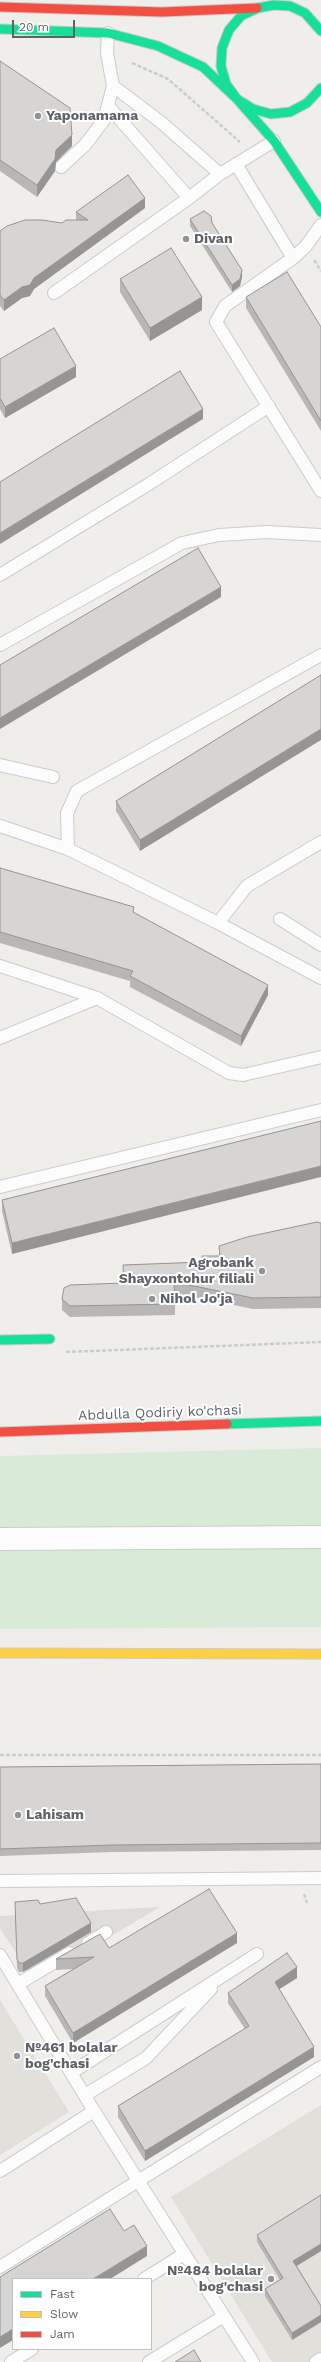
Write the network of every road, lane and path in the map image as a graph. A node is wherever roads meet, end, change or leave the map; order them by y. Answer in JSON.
{"nodes":[{"id":1,"x":198,"y":0,"type":"edge"},
{"id":2,"x":270,"y":0,"type":"edge"},
{"id":3,"x":0,"y":7,"type":"edge"},
{"id":4,"x":258,"y":8,"type":"junction"},
{"id":5,"x":205,"y":10,"type":"junction"},
{"id":6,"x":0,"y":29,"type":"edge"},
{"id":7,"x":321,"y":31,"type":"edge"},
{"id":8,"x":108,"y":33,"type":"junction"},
{"id":9,"x":113,"y":86,"type":"junction"},
{"id":10,"x":321,"y":88,"type":"edge"},
{"id":11,"x":237,"y":99,"type":"junction"},
{"id":12,"x":109,"y":107,"type":"junction"},
{"id":13,"x":274,"y":141,"type":"junction"},
{"id":14,"x":236,"y":164,"type":"junction"},
{"id":15,"x":61,"y":167,"type":"dead end"},
{"id":16,"x":220,"y":174,"type":"junction"},
{"id":17,"x":189,"y":198,"type":"junction"},
{"id":18,"x":321,"y":212,"type":"edge"},
{"id":19,"x":321,"y":225,"type":"edge"},
{"id":20,"x":293,"y":258,"type":"junction"},
{"id":21,"x":54,"y":293,"type":"dead end"},
{"id":22,"x":269,"y":406,"type":"junction"},
{"id":23,"x":321,"y":491,"type":"edge"},
{"id":24,"x":321,"y":535,"type":"edge"},
{"id":25,"x":0,"y":575,"type":"edge"},
{"id":26,"x":0,"y":645,"type":"edge"},
{"id":27,"x":321,"y":655,"type":"edge"},
{"id":28,"x":0,"y":765,"type":"edge"},
{"id":29,"x":54,"y":777,"type":"dead end"},
{"id":30,"x":0,"y":826,"type":"edge"},
{"id":31,"x":321,"y":842,"type":"edge"},
{"id":32,"x":68,"y":849,"type":"junction"},
{"id":33,"x":280,"y":919,"type":"dead end"},
{"id":34,"x":218,"y":923,"type":"junction"},
{"id":35,"x":321,"y":945,"type":"edge"},
{"id":36,"x":0,"y":966,"type":"edge"},
{"id":37,"x":321,"y":978,"type":"edge"},
{"id":38,"x":97,"y":998,"type":"junction"},
{"id":39,"x":0,"y":1038,"type":"edge"},
{"id":40,"x":321,"y":1057,"type":"edge"},
{"id":41,"x":321,"y":1110,"type":"edge"},
{"id":42,"x":0,"y":1187,"type":"edge"},
{"id":43,"x":50,"y":1339,"type":"dead end"},
{"id":44,"x":0,"y":1340,"type":"edge"},
{"id":45,"x":321,"y":1342,"type":"edge"},
{"id":46,"x":63,"y":1352,"type":"dead end"},
{"id":47,"x":321,"y":1421,"type":"edge"},
{"id":48,"x":0,"y":1432,"type":"edge"},
{"id":49,"x":321,"y":1537,"type":"edge"},
{"id":50,"x":0,"y":1539,"type":"edge"},
{"id":51,"x":0,"y":1653,"type":"edge"},
{"id":52,"x":321,"y":1654,"type":"edge"},
{"id":53,"x":0,"y":1755,"type":"edge"},
{"id":54,"x":321,"y":1755,"type":"edge"},
{"id":55,"x":321,"y":1878,"type":"edge"},
{"id":56,"x":0,"y":1881,"type":"edge"},
{"id":57,"x":106,"y":1932,"type":"dead end"},
{"id":58,"x":257,"y":1954,"type":"dead end"},
{"id":59,"x":0,"y":1955,"type":"edge"},
{"id":60,"x":225,"y":1975,"type":"junction"},
{"id":61,"x":18,"y":1984,"type":"junction"},
{"id":62,"x":321,"y":2067,"type":"edge"},
{"id":63,"x":71,"y":2073,"type":"junction"},
{"id":64,"x":85,"y":2095,"type":"junction"},
{"id":65,"x":94,"y":2111,"type":"junction"},
{"id":66,"x":0,"y":2171,"type":"edge"},
{"id":67,"x":139,"y":2180,"type":"junction"},
{"id":68,"x":184,"y":2254,"type":"junction"},
{"id":69,"x":0,"y":2267,"type":"edge"},
{"id":70,"x":146,"y":2278,"type":"edge"},
{"id":71,"x":224,"y":2316,"type":"junction"},
{"id":72,"x":30,"y":2350,"type":"edge"},
{"id":73,"x":321,"y":2359,"type":"edge"},
{"id":74,"x":11,"y":2362,"type":"edge"},
{"id":75,"x":149,"y":2362,"type":"edge"},
{"id":76,"x":253,"y":2362,"type":"edge"},
{"id":77,"x":316,"y":2362,"type":"edge"}],
"edges":[{"from":1,"to":5,"type":"lane"},
{"from":2,"to":4,"type":"main road"},
{"from":3,"to":5,"type":"main road"},
{"from":4,"to":5,"type":"main road"},
{"from":4,"to":7,"type":"main road"},
{"from":4,"to":11,"type":"main road"},
{"from":6,"to":8,"type":"main road"},
{"from":8,"to":9,"type":"lane"},
{"from":8,"to":11,"type":"main road"},
{"from":9,"to":12,"type":"lane"},
{"from":9,"to":16,"type":"lane"},
{"from":10,"to":11,"type":"main road"},
{"from":11,"to":13,"type":"main road"},
{"from":12,"to":15,"type":"lane"},
{"from":12,"to":17,"type":"lane"},
{"from":13,"to":14,"type":"lane"},
{"from":13,"to":18,"type":"main road"},
{"from":14,"to":16,"type":"lane"},
{"from":14,"to":20,"type":"lane"},
{"from":16,"to":17,"type":"lane"},
{"from":17,"to":21,"type":"lane"},
{"from":19,"to":20,"type":"lane"},
{"from":20,"to":22,"type":"lane"},
{"from":22,"to":23,"type":"lane"},
{"from":22,"to":25,"type":"lane"},
{"from":24,"to":26,"type":"lane"},
{"from":27,"to":32,"type":"lane"},
{"from":28,"to":29,"type":"lane"},
{"from":30,"to":32,"type":"lane"},
{"from":31,"to":34,"type":"lane"},
{"from":32,"to":34,"type":"lane"},
{"from":33,"to":35,"type":"lane"},
{"from":34,"to":37,"type":"lane"},
{"from":36,"to":38,"type":"lane"},
{"from":38,"to":39,"type":"lane"},
{"from":38,"to":40,"type":"lane"},
{"from":41,"to":42,"type":"lane"},
{"from":43,"to":44,"type":"main road"},
{"from":45,"to":46,"type":"path"},
{"from":47,"to":48,"type":"main road","name":"Abdulla Qodiriy ko'chasi"},
{"from":49,"to":50,"type":"street"},
{"from":51,"to":52,"type":"main road"},
{"from":53,"to":54,"type":"path"},
{"from":55,"to":56,"type":"lane"},
{"from":57,"to":61,"type":"lane"},
{"from":58,"to":60,"type":"lane"},
{"from":59,"to":61,"type":"lane"},
{"from":60,"to":63,"type":"lane"},
{"from":60,"to":64,"type":"lane"},
{"from":61,"to":63,"type":"lane"},
{"from":62,"to":67,"type":"lane"},
{"from":63,"to":64,"type":"lane"},
{"from":64,"to":65,"type":"lane"},
{"from":65,"to":66,"type":"lane"},
{"from":65,"to":67,"type":"lane"},
{"from":67,"to":68,"type":"lane"},
{"from":67,"to":69,"type":"lane"},
{"from":68,"to":70,"type":"lane"},
{"from":68,"to":71,"type":"lane"},
{"from":71,"to":75,"type":"lane"},
{"from":71,"to":76,"type":"lane"},
{"from":72,"to":74,"type":"lane"},
{"from":73,"to":77,"type":"lane"}]}
